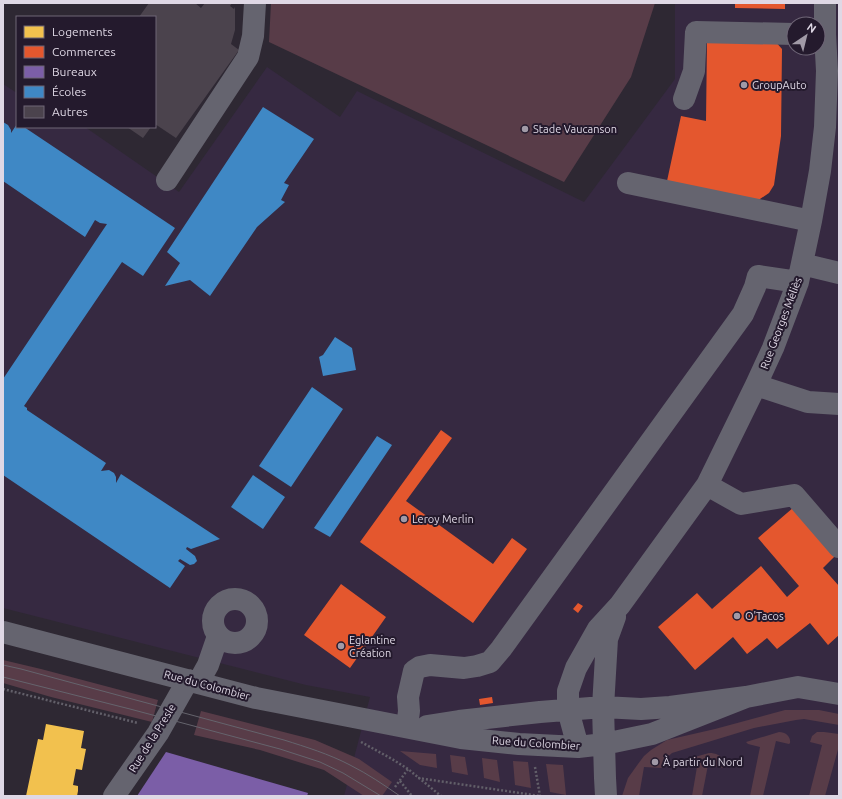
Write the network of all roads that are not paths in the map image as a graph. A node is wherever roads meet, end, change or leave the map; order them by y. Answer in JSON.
{"nodes":[{"id":1,"x":255,"y":3,"type":"edge"},
{"id":2,"x":825,"y":3,"type":"edge"},
{"id":3,"x":823,"y":16,"type":"edge"},
{"id":4,"x":786,"y":34,"type":"edge"},
{"id":5,"x":825,"y":56,"type":"edge"},
{"id":6,"x":684,"y":100,"type":"dead end"},
{"id":7,"x":167,"y":180,"type":"dead end"},
{"id":8,"x":628,"y":183,"type":"dead end"},
{"id":9,"x":812,"y":221,"type":"junction"},
{"id":10,"x":800,"y":273,"type":"junction"},
{"id":11,"x":839,"y":273,"type":"edge"},
{"id":12,"x":756,"y":385,"type":"junction"},
{"id":13,"x":839,"y":404,"type":"edge"},
{"id":14,"x":707,"y":485,"type":"junction"},
{"id":15,"x":839,"y":547,"type":"edge"},
{"id":16,"x":620,"y":605,"type":"junction"},
{"id":17,"x":3,"y":632,"type":"edge"},
{"id":18,"x":218,"y":636,"type":"dead end"},
{"id":19,"x":193,"y":681,"type":"junction"},
{"id":20,"x":839,"y":694,"type":"edge"},
{"id":21,"x":746,"y":697,"type":"junction"},
{"id":22,"x":603,"y":707,"type":"junction"},
{"id":23,"x":568,"y":710,"type":"junction"},
{"id":24,"x":411,"y":728,"type":"junction"},
{"id":25,"x":604,"y":744,"type":"junction"},
{"id":26,"x":578,"y":747,"type":"junction"},
{"id":27,"x":114,"y":796,"type":"edge"},
{"id":28,"x":606,"y":796,"type":"edge"}],
"edges":[{"from":1,"to":7,"type":"street"},
{"from":2,"to":3,"type":"street","name":"Rue Georges Méliès"},
{"from":4,"to":6,"type":"street"},
{"from":5,"to":9,"type":"street","name":"Rue Georges Méliès"},
{"from":8,"to":9,"type":"street"},
{"from":9,"to":10,"type":"street","name":"Rue Georges Méliès"},
{"from":10,"to":11,"type":"street"},
{"from":10,"to":12,"type":"street","name":"Rue Georges Méliès"},
{"from":10,"to":24,"type":"street"},
{"from":12,"to":13,"type":"street"},
{"from":12,"to":14,"type":"street","name":"Rue Georges Méliès"},
{"from":14,"to":15,"type":"street"},
{"from":14,"to":16,"type":"street","name":"Rue Georges Méliès"},
{"from":16,"to":22,"type":"street","name":"Rue Georges Méliès"},
{"from":16,"to":23,"type":"street","name":"Rue Georges Méliès"},
{"from":17,"to":19,"type":"street","name":"Rue du Colombier"},
{"from":18,"to":19,"type":"street","name":"Rue de la Presle"},
{"from":19,"to":24,"type":"street","name":"Rue du Colombier"},
{"from":19,"to":27,"type":"street","name":"Rue de la Presle"},
{"from":20,"to":21,"type":"street","name":"Rue du Colombier"},
{"from":21,"to":22,"type":"street","name":"Rue du Colombier"},
{"from":21,"to":25,"type":"street","name":"Rue du Colombier"},
{"from":22,"to":23,"type":"street","name":"Rue du Colombier"},
{"from":22,"to":25,"type":"street","name":"Rue Georges Méliès"},
{"from":23,"to":24,"type":"street","name":"Rue du Colombier"},
{"from":23,"to":26,"type":"street","name":"Rue Georges Méliès"},
{"from":24,"to":26,"type":"street","name":"Rue du Colombier"},
{"from":25,"to":26,"type":"street","name":"Rue du Colombier"},
{"from":25,"to":28,"type":"street","name":"Rue Georges Méliès"}]}
